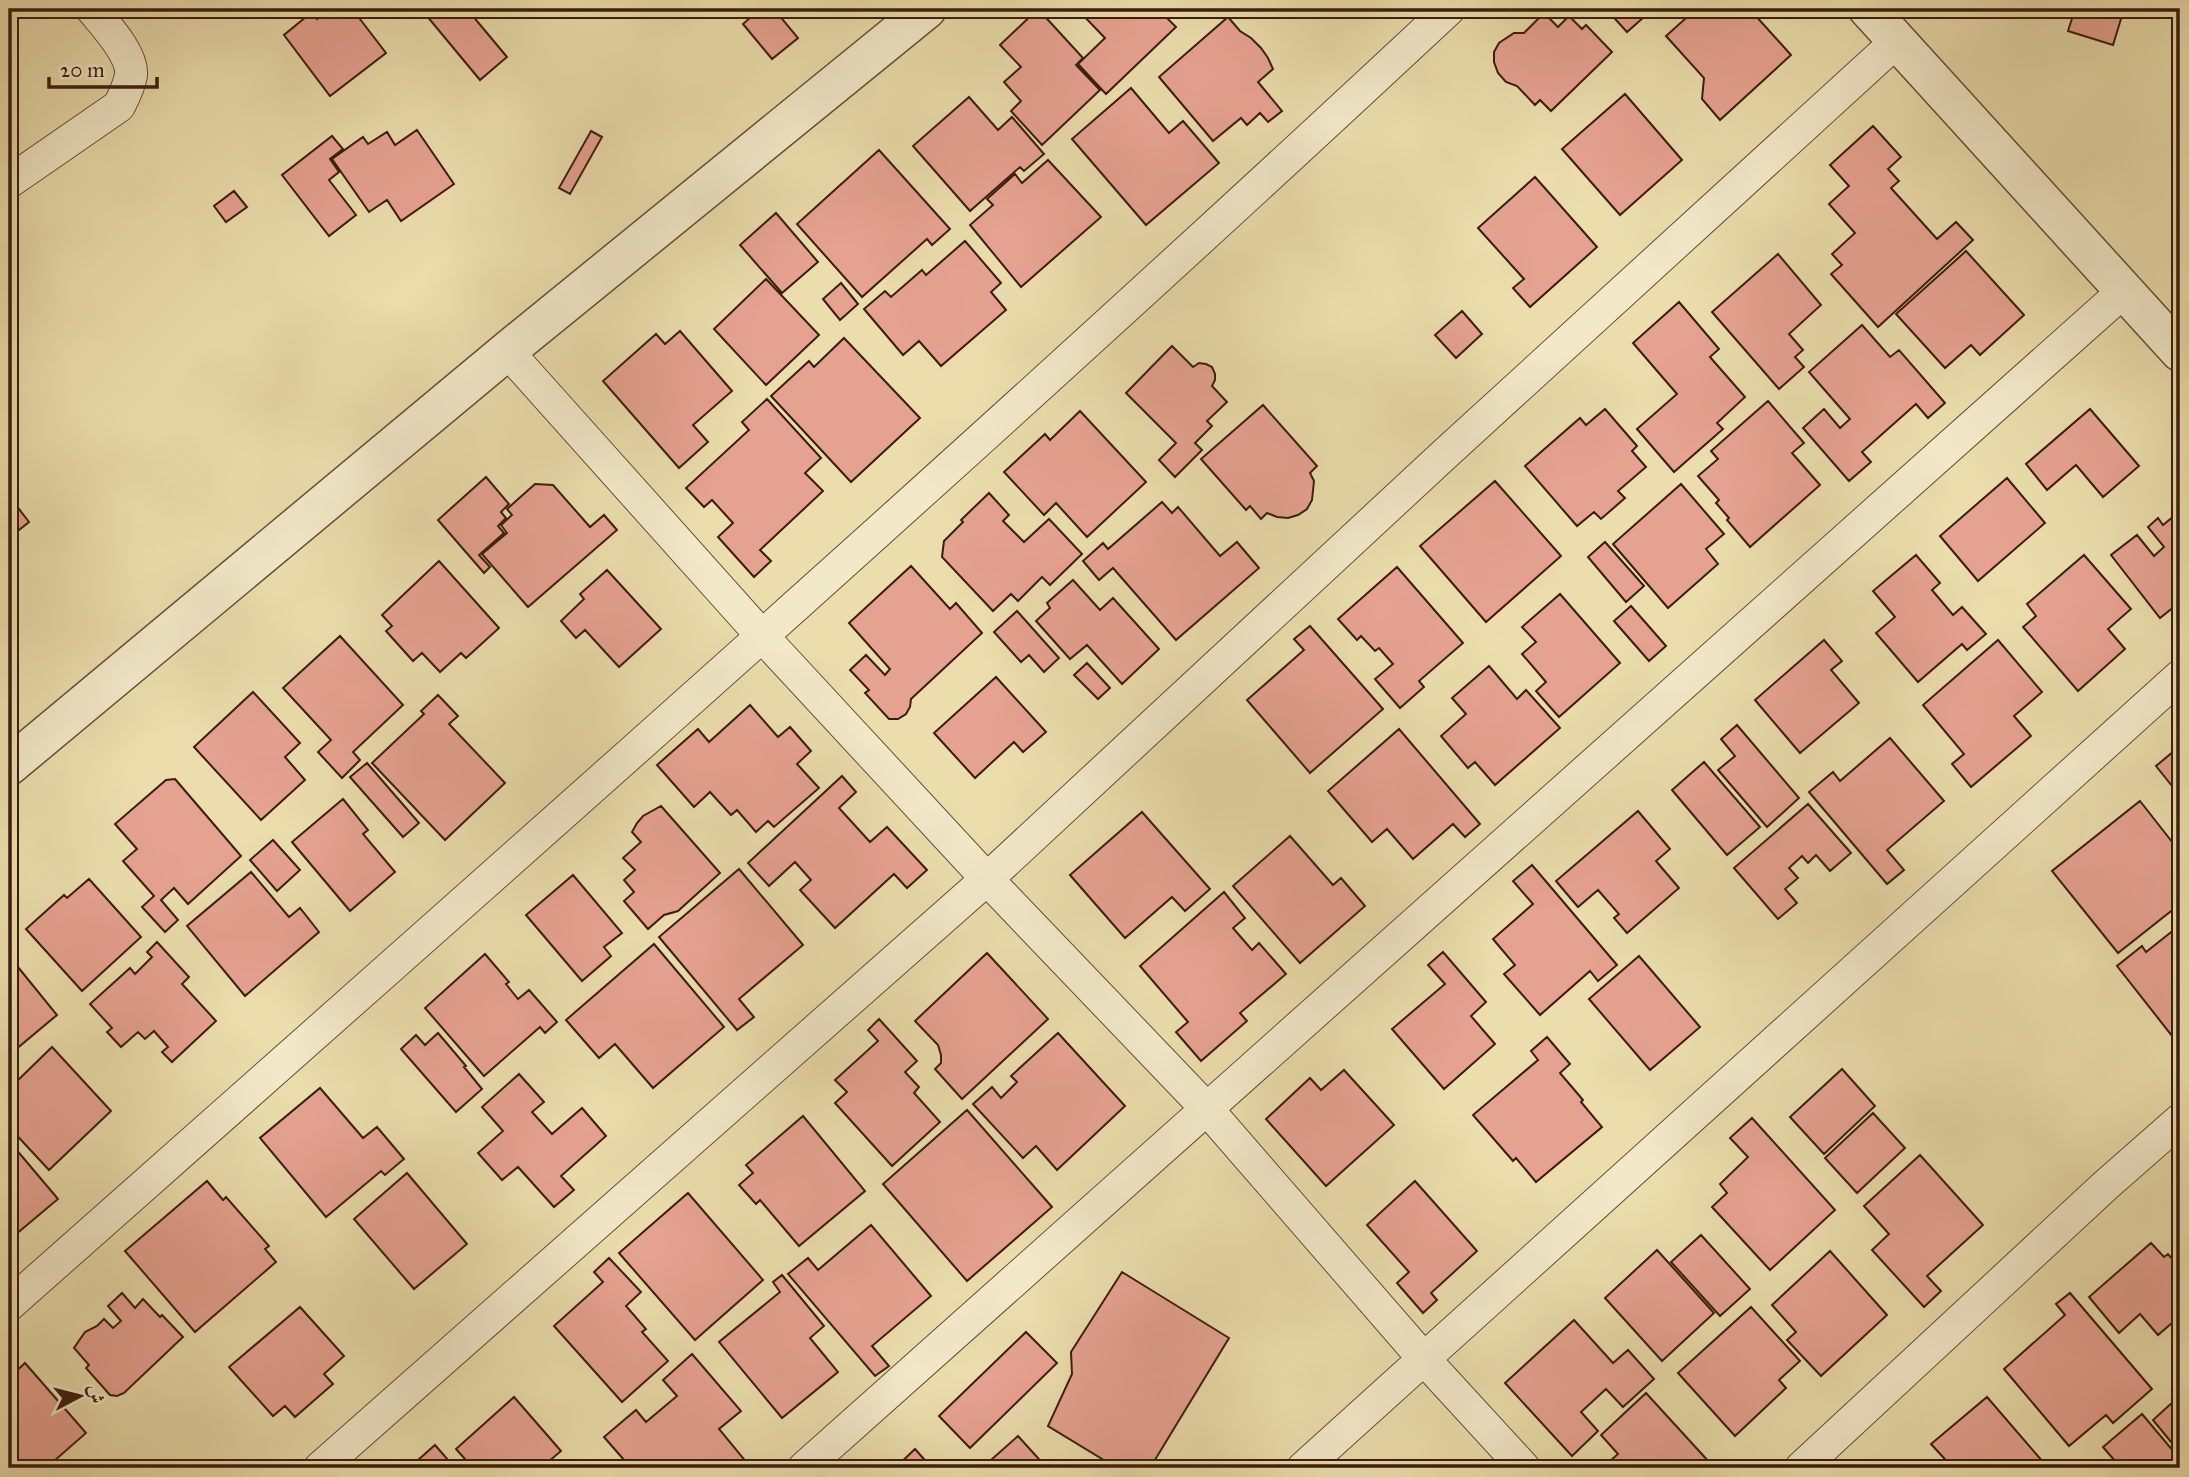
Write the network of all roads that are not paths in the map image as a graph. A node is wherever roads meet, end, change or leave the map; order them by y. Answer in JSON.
{"nodes":[{"id":1,"x":92,"y":9,"type":"edge"},
{"id":2,"x":928,"y":9,"type":"edge"},
{"id":3,"x":1449,"y":9,"type":"edge"},
{"id":4,"x":1868,"y":9,"type":"edge"},
{"id":5,"x":1896,"y":41,"type":"junction"},
{"id":6,"x":9,"y":182,"type":"edge"},
{"id":7,"x":2125,"y":290,"type":"junction"},
{"id":8,"x":2175,"y":336,"type":"edge"},
{"id":9,"x":507,"y":351,"type":"junction"},
{"id":10,"x":763,"y":636,"type":"junction"},
{"id":11,"x":2180,"y":676,"type":"edge"},
{"id":12,"x":9,"y":766,"type":"edge"},
{"id":13,"x":987,"y":878,"type":"junction"},
{"id":14,"x":1207,"y":1109,"type":"junction"},
{"id":15,"x":2180,"y":1120,"type":"edge"},
{"id":16,"x":9,"y":1305,"type":"edge"},
{"id":17,"x":1424,"y":1359,"type":"junction"},
{"id":18,"x":320,"y":1468,"type":"edge"},
{"id":19,"x":804,"y":1468,"type":"edge"},
{"id":20,"x":1303,"y":1468,"type":"edge"},
{"id":21,"x":1524,"y":1468,"type":"edge"},
{"id":22,"x":1801,"y":1468,"type":"edge"}],
"edges":[{"from":1,"to":6,"type":"street"},
{"from":2,"to":9,"type":"street"},
{"from":3,"to":10,"type":"street"},
{"from":4,"to":5,"type":"street"},
{"from":5,"to":7,"type":"street"},
{"from":5,"to":13,"type":"street"},
{"from":7,"to":8,"type":"street"},
{"from":7,"to":14,"type":"street"},
{"from":9,"to":10,"type":"street"},
{"from":9,"to":12,"type":"street"},
{"from":10,"to":13,"type":"street"},
{"from":10,"to":16,"type":"street"},
{"from":11,"to":17,"type":"street"},
{"from":13,"to":14,"type":"street"},
{"from":13,"to":18,"type":"street"},
{"from":14,"to":17,"type":"street"},
{"from":14,"to":19,"type":"street"},
{"from":15,"to":22,"type":"street"},
{"from":17,"to":20,"type":"street"},
{"from":17,"to":21,"type":"street"}]}
